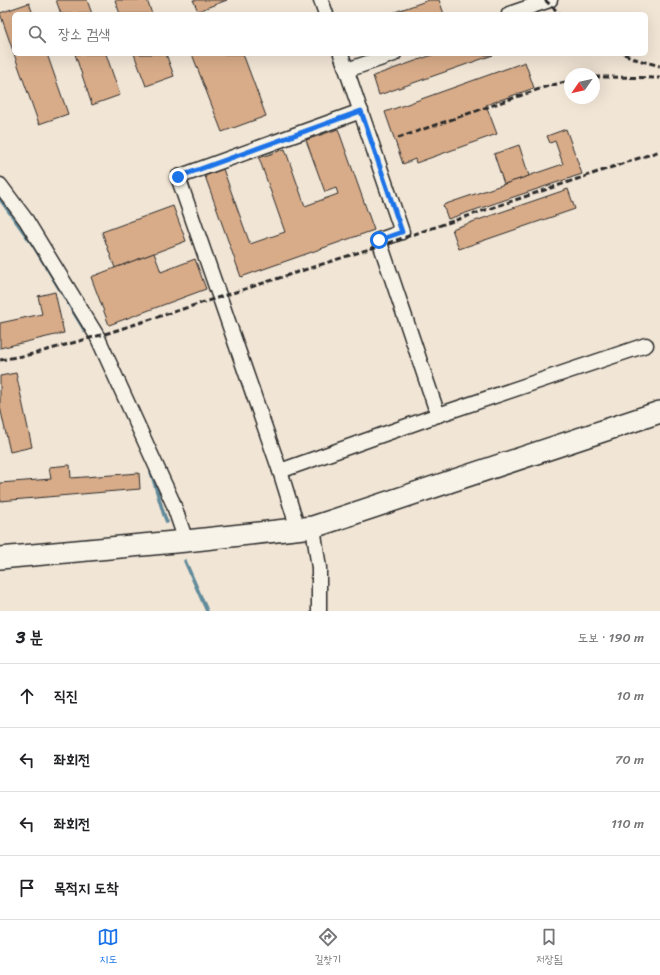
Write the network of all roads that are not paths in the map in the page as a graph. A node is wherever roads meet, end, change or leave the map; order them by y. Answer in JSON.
{"nodes":[{"id":1,"x":321,"y":0,"type":"edge"},
{"id":2,"x":550,"y":0,"type":"edge"},
{"id":3,"x":325,"y":12,"type":"edge"},
{"id":4,"x":515,"y":12,"type":"edge"},
{"id":5,"x":342,"y":56,"type":"edge"},
{"id":6,"x":388,"y":56,"type":"edge"},
{"id":7,"x":346,"y":70,"type":"junction"},
{"id":8,"x":361,"y":111,"type":"junction"},
{"id":9,"x":0,"y":185,"type":"edge"},
{"id":10,"x":646,"y":345,"type":"dead end"},
{"id":11,"x":660,"y":412,"type":"edge"},
{"id":12,"x":438,"y":415,"type":"junction"},
{"id":13,"x":280,"y":471,"type":"junction"},
{"id":14,"x":305,"y":528,"type":"junction"},
{"id":15,"x":186,"y":541,"type":"junction"},
{"id":16,"x":0,"y":558,"type":"edge"},
{"id":17,"x":319,"y":611,"type":"edge"}],
"edges":[{"from":1,"to":3,"type":"street"},
{"from":2,"to":4,"type":"street"},
{"from":5,"to":7,"type":"street"},
{"from":6,"to":7,"type":"street"},
{"from":7,"to":8,"type":"street"},
{"from":8,"to":12,"type":"street"},
{"from":8,"to":13,"type":"street"},
{"from":9,"to":15,"type":"street"},
{"from":10,"to":12,"type":"street"},
{"from":11,"to":14,"type":"highway"},
{"from":12,"to":13,"type":"street"},
{"from":13,"to":14,"type":"street"},
{"from":14,"to":15,"type":"highway"},
{"from":14,"to":17,"type":"street"},
{"from":15,"to":16,"type":"highway"}]}
